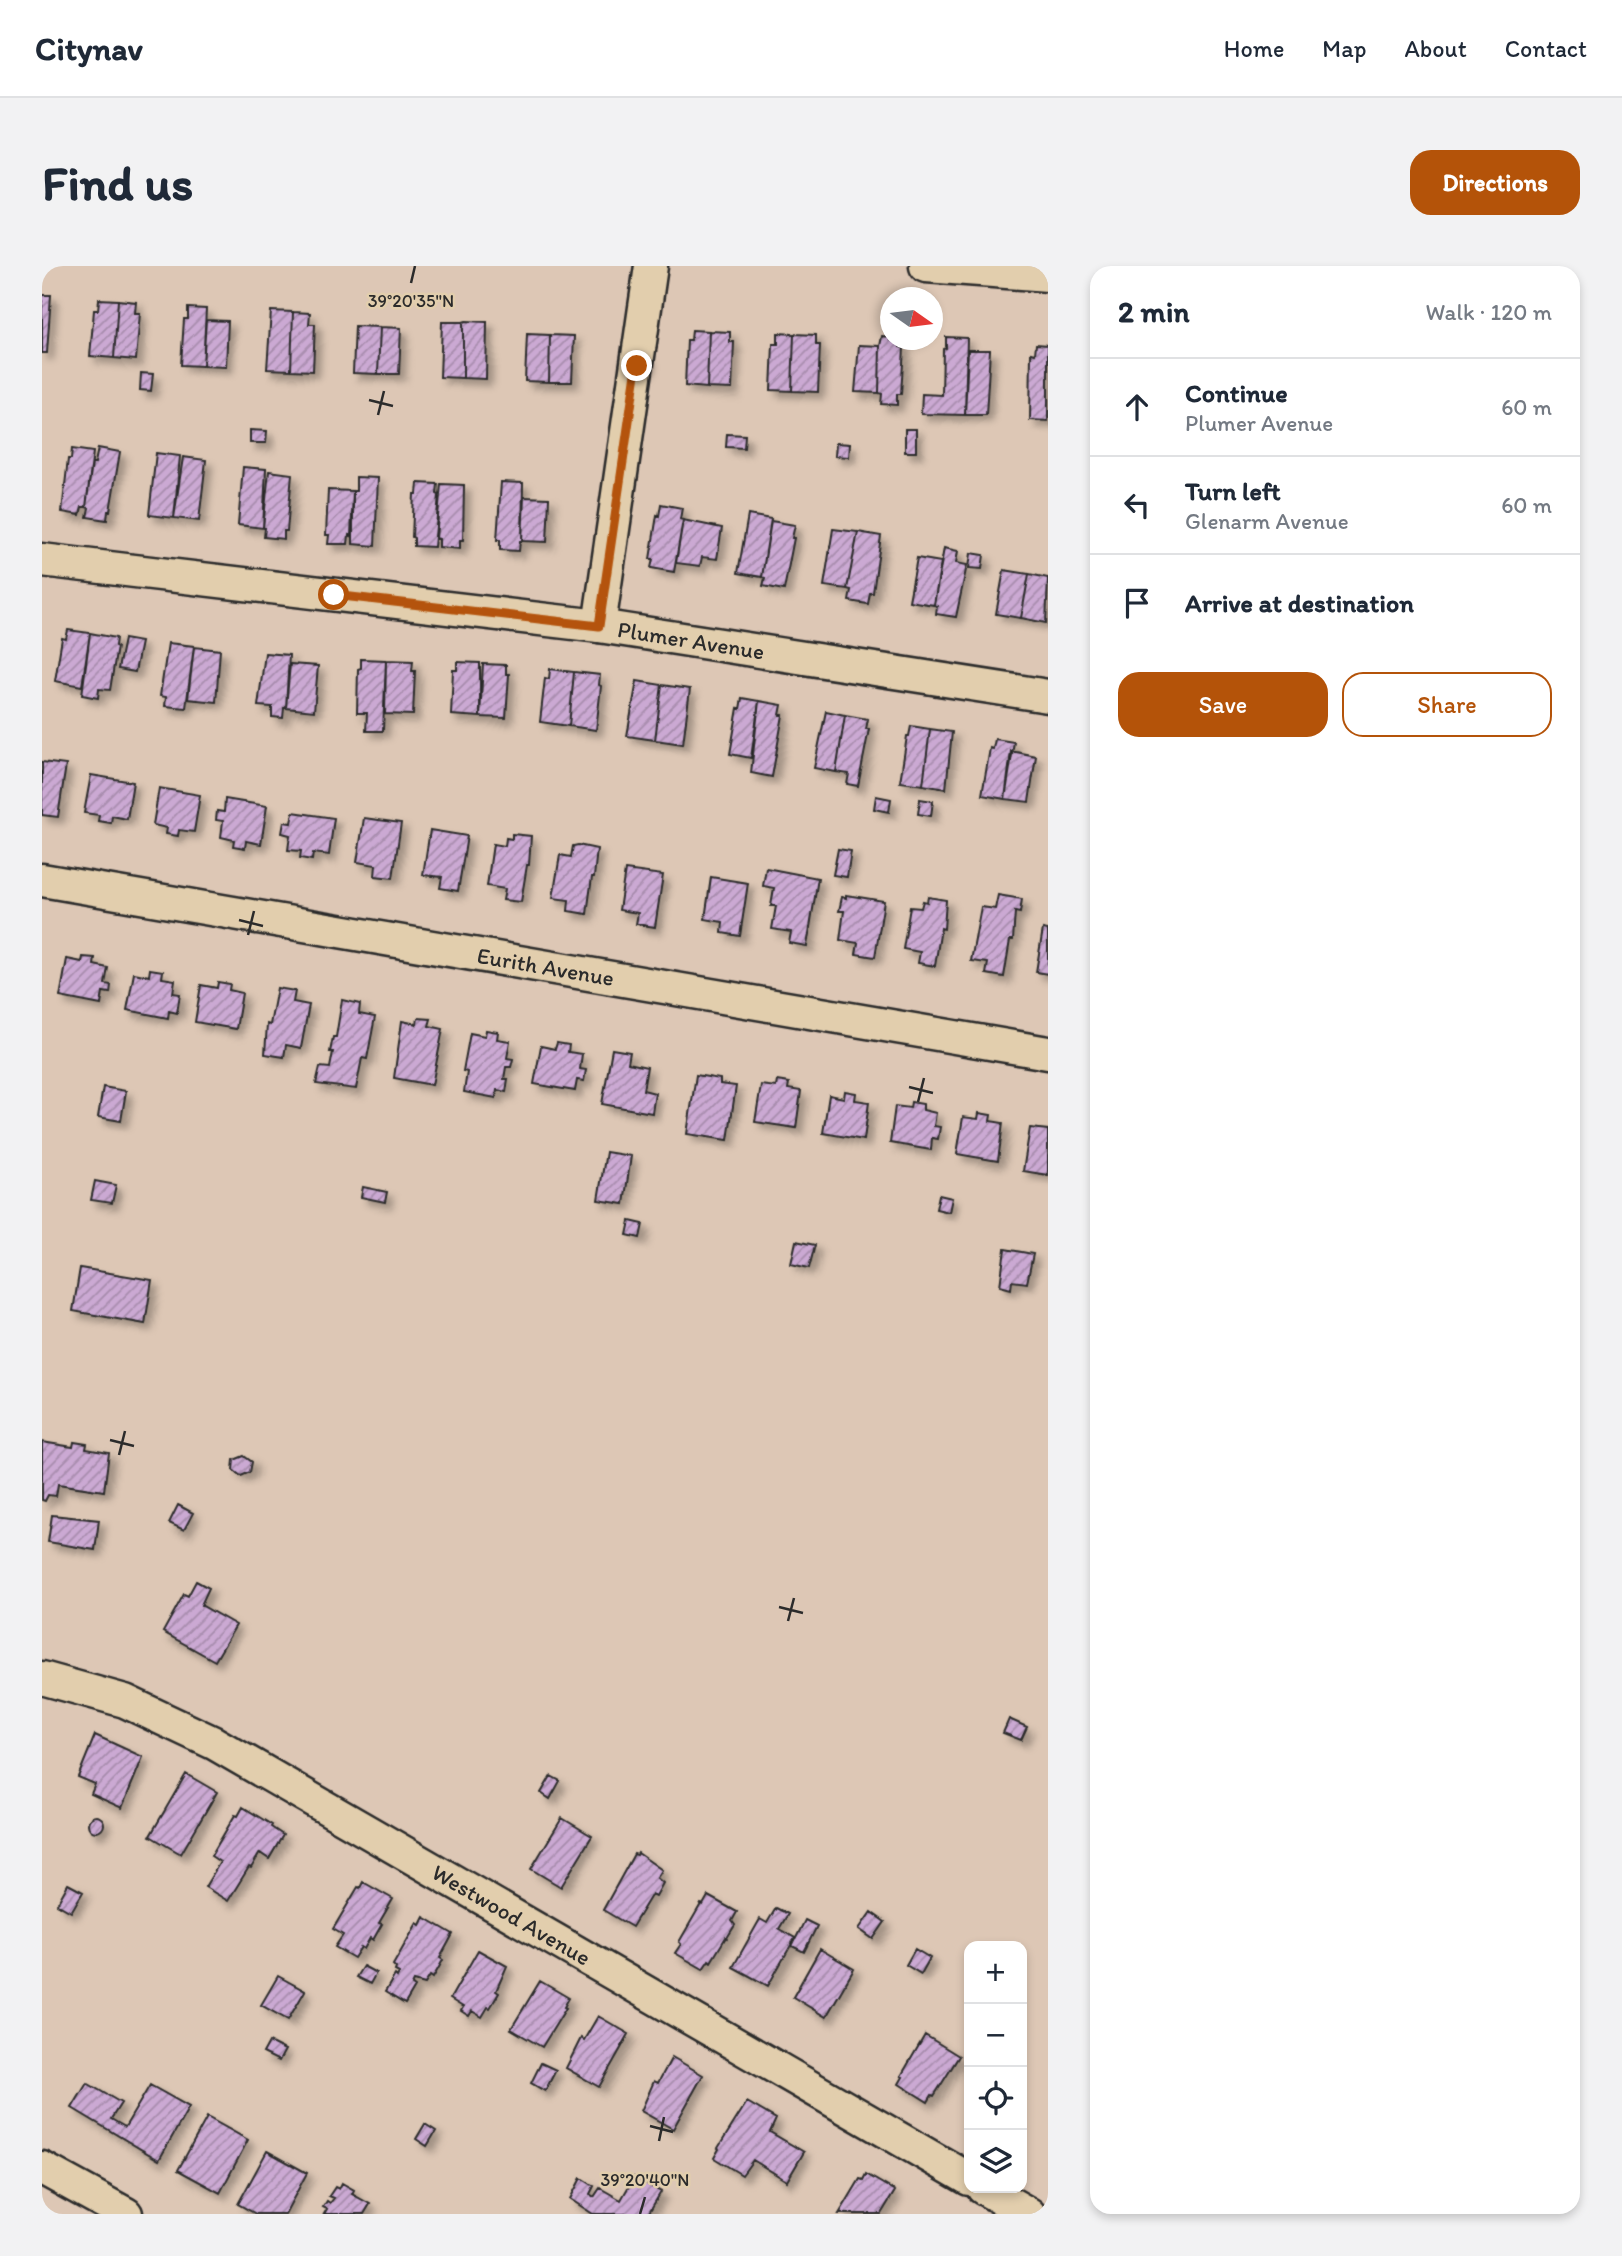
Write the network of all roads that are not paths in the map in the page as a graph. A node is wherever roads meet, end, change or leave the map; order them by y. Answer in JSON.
{"nodes":[{"id":1,"x":651,"y":266,"type":"edge"},
{"id":2,"x":926,"y":266,"type":"edge"},
{"id":3,"x":1048,"y":275,"type":"edge"},
{"id":4,"x":42,"y":560,"type":"edge"},
{"id":5,"x":599,"y":626,"type":"junction"},
{"id":6,"x":1048,"y":696,"type":"edge"},
{"id":7,"x":42,"y":880,"type":"edge"},
{"id":8,"x":1048,"y":1053,"type":"edge"},
{"id":9,"x":42,"y":1678,"type":"edge"},
{"id":10,"x":42,"y":2168,"type":"edge"},
{"id":11,"x":964,"y":2176,"type":"edge"},
{"id":12,"x":992,"y":2193,"type":"edge"},
{"id":13,"x":126,"y":2214,"type":"edge"},
{"id":14,"x":1029,"y":2214,"type":"edge"}],
"edges":[{"from":1,"to":5,"type":"street"},
{"from":2,"to":3,"type":"street"},
{"from":4,"to":5,"type":"street","name":"Plumer Avenue"},
{"from":5,"to":6,"type":"street","name":"Plumer Avenue"},
{"from":7,"to":8,"type":"street","name":"Eurith Avenue"},
{"from":9,"to":11,"type":"street","name":"Westwood Avenue"},
{"from":10,"to":13,"type":"street"},
{"from":12,"to":14,"type":"street"}]}
